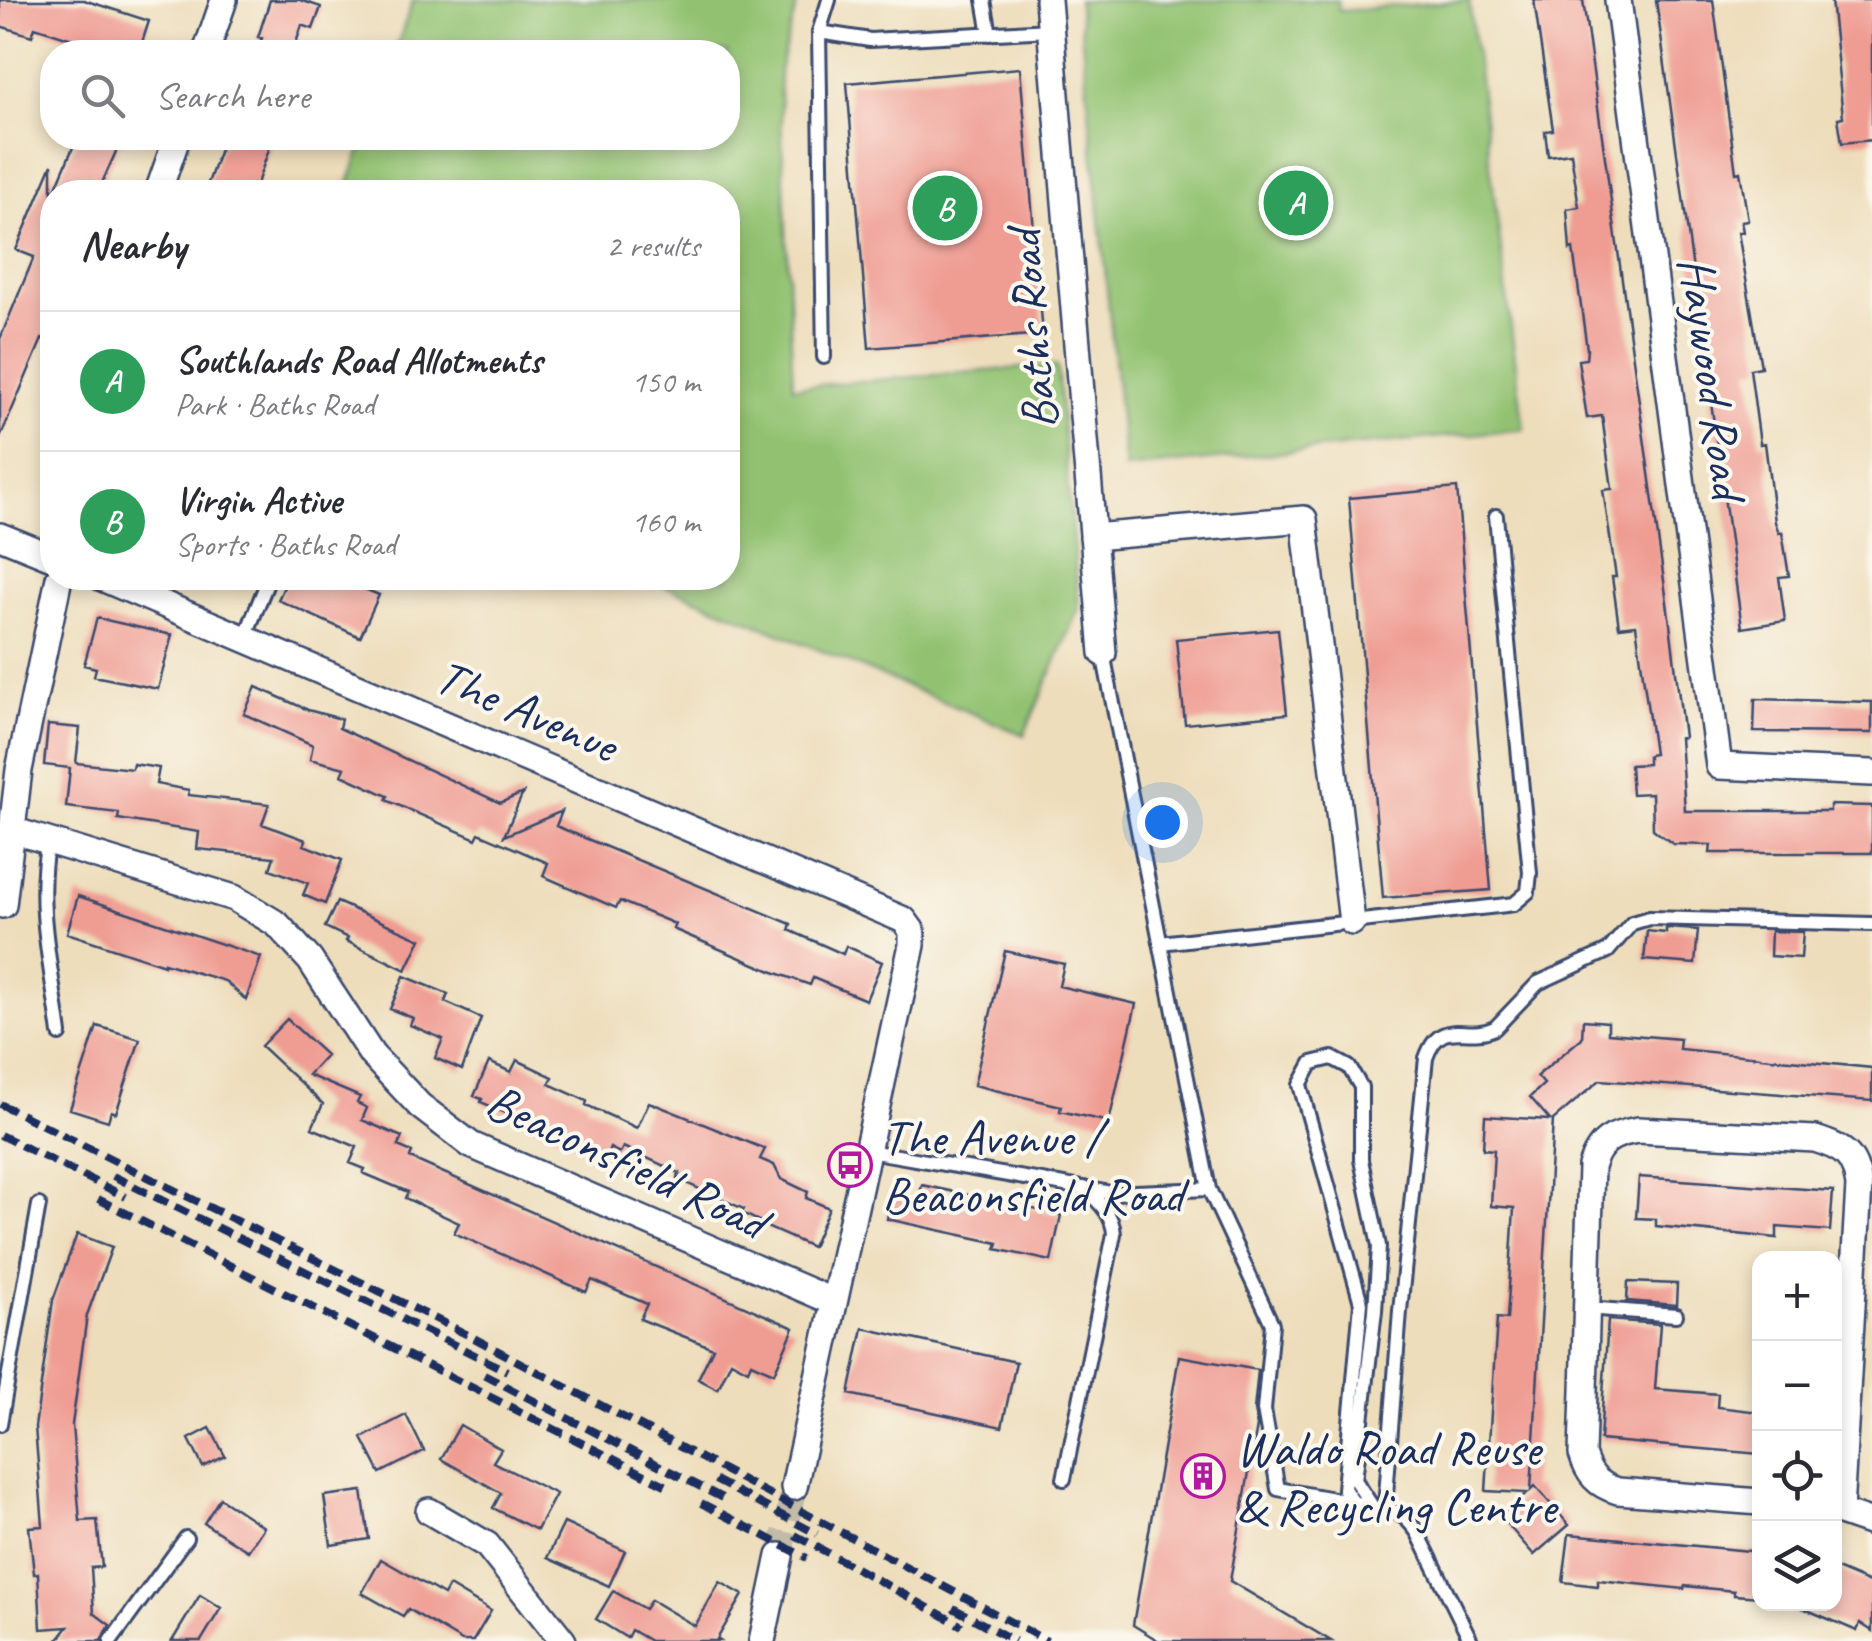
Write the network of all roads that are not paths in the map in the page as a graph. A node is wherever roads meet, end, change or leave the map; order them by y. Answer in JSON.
{"nodes":[{"id":1,"x":830,"y":0,"type":"edge"},
{"id":2,"x":984,"y":0,"type":"edge"},
{"id":3,"x":1048,"y":0,"type":"edge"},
{"id":4,"x":1618,"y":0,"type":"edge"},
{"id":5,"x":215,"y":2,"type":"edge"},
{"id":6,"x":1050,"y":30,"type":"junction"},
{"id":7,"x":818,"y":32,"type":"junction"},
{"id":8,"x":990,"y":34,"type":"junction"},
{"id":9,"x":208,"y":40,"type":"edge"},
{"id":10,"x":173,"y":150,"type":"edge"},
{"id":11,"x":162,"y":180,"type":"edge"},
{"id":12,"x":824,"y":357,"type":"dead end"},
{"id":13,"x":1496,"y":516,"type":"dead end"},
{"id":14,"x":0,"y":536,"type":"edge"},
{"id":15,"x":1093,"y":537,"type":"junction"},
{"id":16,"x":40,"y":552,"type":"edge"},
{"id":17,"x":56,"y":590,"type":"edge"},
{"id":18,"x":131,"y":590,"type":"edge"},
{"id":19,"x":264,"y":590,"type":"edge"},
{"id":20,"x":245,"y":637,"type":"junction"},
{"id":21,"x":1102,"y":652,"type":"joint"},
{"id":22,"x":1872,"y":773,"type":"edge"},
{"id":23,"x":12,"y":830,"type":"junction"},
{"id":24,"x":48,"y":841,"type":"junction"},
{"id":25,"x":3,"y":905,"type":"dead end"},
{"id":26,"x":1352,"y":922,"type":"junction"},
{"id":27,"x":1872,"y":924,"type":"edge"},
{"id":28,"x":1160,"y":944,"type":"junction"},
{"id":29,"x":60,"y":1034,"type":"dead end"},
{"id":30,"x":869,"y":1151,"type":"junction"},
{"id":31,"x":1084,"y":1188,"type":"junction"},
{"id":32,"x":1209,"y":1188,"type":"junction"},
{"id":33,"x":39,"y":1205,"type":"dead end"},
{"id":34,"x":834,"y":1302,"type":"junction"},
{"id":35,"x":1587,"y":1308,"type":"junction"},
{"id":36,"x":1676,"y":1315,"type":"dead end"},
{"id":37,"x":1850,"y":1337,"type":"edge"},
{"id":38,"x":0,"y":1424,"type":"edge"},
{"id":39,"x":1842,"y":1443,"type":"edge"},
{"id":40,"x":1064,"y":1480,"type":"dead end"},
{"id":41,"x":794,"y":1487,"type":"tunnel mouth"},
{"id":42,"x":1752,"y":1501,"type":"edge"},
{"id":43,"x":1353,"y":1502,"type":"junction"},
{"id":44,"x":1378,"y":1507,"type":"junction"},
{"id":45,"x":430,"y":1512,"type":"dead end"},
{"id":46,"x":1842,"y":1512,"type":"edge"},
{"id":47,"x":1872,"y":1523,"type":"edge"},
{"id":48,"x":186,"y":1538,"type":"dead end"},
{"id":49,"x":780,"y":1556,"type":"tunnel mouth"},
{"id":50,"x":110,"y":1641,"type":"edge"},
{"id":51,"x":563,"y":1641,"type":"edge"},
{"id":52,"x":762,"y":1641,"type":"edge"},
{"id":53,"x":1471,"y":1641,"type":"edge"}],
"edges":[{"from":1,"to":7,"type":"lane"},
{"from":2,"to":8,"type":"lane"},
{"from":3,"to":6,"type":"street","name":"Baths Road"},
{"from":4,"to":22,"type":"street","name":"Haywood Road"},
{"from":5,"to":9,"type":"street"},
{"from":6,"to":8,"type":"lane"},
{"from":6,"to":15,"type":"street","name":"Baths Road"},
{"from":7,"to":8,"type":"lane"},
{"from":7,"to":12,"type":"lane"},
{"from":10,"to":11,"type":"street"},
{"from":13,"to":26,"type":"lane"},
{"from":14,"to":16,"type":"street"},
{"from":15,"to":21,"type":"street","name":"Baths Road"},
{"from":15,"to":26,"type":"street"},
{"from":17,"to":23,"type":"street"},
{"from":18,"to":20,"type":"street","name":"The Avenue"},
{"from":19,"to":20,"type":"lane"},
{"from":20,"to":30,"type":"street","name":"The Avenue"},
{"from":21,"to":28,"type":"lane"},
{"from":23,"to":24,"type":"street","name":"Beaconsfield Road"},
{"from":23,"to":25,"type":"street"},
{"from":24,"to":29,"type":"lane"},
{"from":24,"to":34,"type":"street","name":"Beaconsfield Road"},
{"from":26,"to":28,"type":"lane"},
{"from":27,"to":44,"type":"lane"},
{"from":28,"to":32,"type":"lane"},
{"from":30,"to":31,"type":"lane"},
{"from":30,"to":34,"type":"street"},
{"from":31,"to":32,"type":"lane"},
{"from":31,"to":40,"type":"lane"},
{"from":32,"to":43,"type":"lane"},
{"from":33,"to":38,"type":"lane"},
{"from":34,"to":41,"type":"street"},
{"from":35,"to":36,"type":"lane"},
{"from":35,"to":37,"type":"street"},
{"from":35,"to":42,"type":"street"},
{"from":37,"to":39,"type":"street"},
{"from":43,"to":44,"type":"lane"},
{"from":43,"to":44,"type":"lane"},
{"from":44,"to":53,"type":"lane"},
{"from":45,"to":51,"type":"street"},
{"from":46,"to":47,"type":"street"},
{"from":48,"to":50,"type":"lane"},
{"from":49,"to":52,"type":"street"}]}
